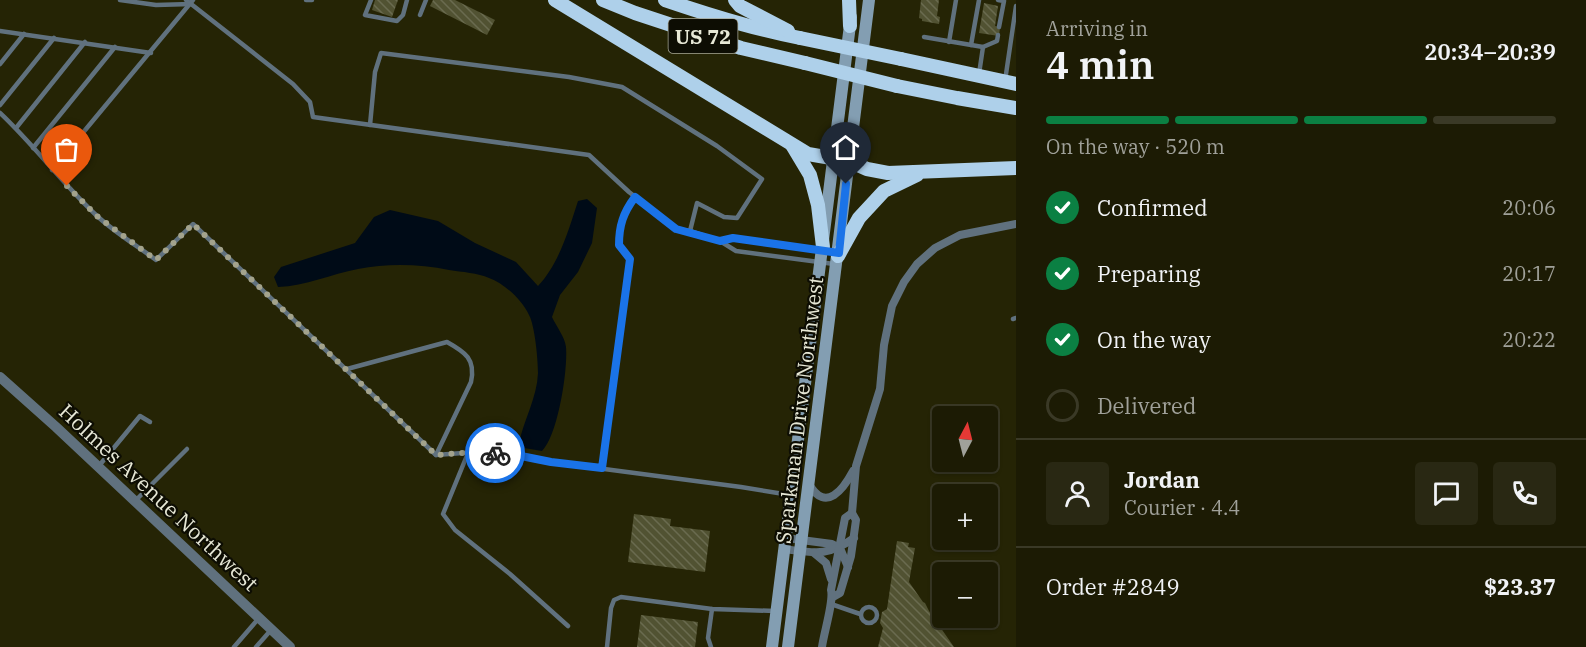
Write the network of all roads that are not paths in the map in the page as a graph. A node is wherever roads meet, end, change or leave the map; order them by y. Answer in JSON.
{"nodes":[{"id":1,"x":120,"y":0,"type":"edge"},
{"id":2,"x":306,"y":0,"type":"edge"},
{"id":3,"x":312,"y":0,"type":"edge"},
{"id":4,"x":371,"y":0,"type":"edge"},
{"id":5,"x":407,"y":0,"type":"edge"},
{"id":6,"x":426,"y":0,"type":"edge"},
{"id":7,"x":555,"y":0,"type":"edge"},
{"id":8,"x":603,"y":0,"type":"edge"},
{"id":9,"x":665,"y":0,"type":"edge"},
{"id":10,"x":735,"y":0,"type":"edge"},
{"id":11,"x":851,"y":0,"type":"edge"},
{"id":12,"x":869,"y":0,"type":"edge"},
{"id":13,"x":956,"y":0,"type":"edge"},
{"id":14,"x":978,"y":0,"type":"edge"},
{"id":15,"x":998,"y":0,"type":"edge"},
{"id":16,"x":190,"y":1,"type":"edge"},
{"id":17,"x":1016,"y":6,"type":"edge"},
{"id":18,"x":420,"y":15,"type":"dead end"},
{"id":19,"x":850,"y":26,"type":"joint"},
{"id":20,"x":999,"y":27,"type":"dead end"},
{"id":21,"x":0,"y":31,"type":"edge"},
{"id":22,"x":24,"y":34,"type":"junction"},
{"id":23,"x":998,"y":36,"type":"dead end"},
{"id":24,"x":924,"y":37,"type":"dead end"},
{"id":25,"x":54,"y":38,"type":"junction"},
{"id":26,"x":800,"y":38,"type":"junction"},
{"id":27,"x":85,"y":42,"type":"junction"},
{"id":28,"x":950,"y":42,"type":"junction"},
{"id":29,"x":971,"y":45,"type":"junction"},
{"id":30,"x":116,"y":47,"type":"junction"},
{"id":31,"x":983,"y":47,"type":"junction"},
{"id":32,"x":151,"y":53,"type":"junction"},
{"id":33,"x":0,"y":64,"type":"edge"},
{"id":34,"x":979,"y":76,"type":"junction"},
{"id":35,"x":1010,"y":83,"type":"edge"},
{"id":36,"x":1016,"y":98,"type":"edge"},
{"id":37,"x":971,"y":101,"type":"junction"},
{"id":38,"x":0,"y":105,"type":"edge"},
{"id":39,"x":1016,"y":108,"type":"edge"},
{"id":40,"x":0,"y":113,"type":"edge"},
{"id":41,"x":370,"y":125,"type":"junction"},
{"id":42,"x":16,"y":128,"type":"junction"},
{"id":43,"x":791,"y":144,"type":"junction"},
{"id":44,"x":33,"y":148,"type":"junction"},
{"id":45,"x":833,"y":158,"type":"junction"},
{"id":46,"x":849,"y":161,"type":"junction"},
{"id":47,"x":1016,"y":168,"type":"edge"},
{"id":48,"x":52,"y":170,"type":"junction"},
{"id":49,"x":925,"y":171,"type":"junction"},
{"id":50,"x":635,"y":197,"type":"junction"},
{"id":51,"x":1016,"y":224,"type":"edge"},
{"id":52,"x":690,"y":231,"type":"junction"},
{"id":53,"x":720,"y":241,"type":"junction"},
{"id":54,"x":822,"y":253,"type":"junction"},
{"id":55,"x":838,"y":258,"type":"junction"},
{"id":56,"x":347,"y":369,"type":"junction"},
{"id":57,"x":0,"y":377,"type":"edge"},
{"id":58,"x":150,"y":422,"type":"dead end"},
{"id":59,"x":187,"y":449,"type":"dead end"},
{"id":60,"x":468,"y":453,"type":"junction"},
{"id":61,"x":436,"y":455,"type":"junction"},
{"id":62,"x":856,"y":466,"type":"junction"},
{"id":63,"x":98,"y":467,"type":"junction"},
{"id":64,"x":602,"y":468,"type":"junction"},
{"id":65,"x":809,"y":484,"type":"junction"},
{"id":66,"x":791,"y":495,"type":"junction"},
{"id":67,"x":134,"y":502,"type":"junction"},
{"id":68,"x":852,"y":513,"type":"junction"},
{"id":69,"x":854,"y":538,"type":"junction"},
{"id":70,"x":785,"y":543,"type":"junction"},
{"id":71,"x":801,"y":545,"type":"junction"},
{"id":72,"x":840,"y":548,"type":"junction"},
{"id":73,"x":814,"y":553,"type":"junction"},
{"id":74,"x":848,"y":567,"type":"junction"},
{"id":75,"x":832,"y":583,"type":"junction"},
{"id":76,"x":832,"y":601,"type":"junction"},
{"id":77,"x":711,"y":609,"type":"junction"},
{"id":78,"x":776,"y":611,"type":"junction"},
{"id":79,"x":860,"y":614,"type":"dead end"},
{"id":80,"x":259,"y":618,"type":"junction"},
{"id":81,"x":568,"y":626,"type":"dead end"},
{"id":82,"x":271,"y":630,"type":"junction"},
{"id":83,"x":234,"y":647,"type":"edge"},
{"id":84,"x":256,"y":647,"type":"edge"},
{"id":85,"x":290,"y":647,"type":"edge"},
{"id":86,"x":607,"y":647,"type":"edge"},
{"id":87,"x":709,"y":647,"type":"edge"},
{"id":88,"x":772,"y":647,"type":"edge"},
{"id":89,"x":788,"y":647,"type":"edge"},
{"id":90,"x":822,"y":647,"type":"edge"}],
"edges":[{"from":1,"to":16,"type":"lane"},
{"from":2,"to":3,"type":"lane"},
{"from":4,"to":5,"type":"lane"},
{"from":6,"to":18,"type":"lane"},
{"from":7,"to":43,"type":"highway"},
{"from":8,"to":37,"type":"highway","number":"US 72","bridge":true},
{"from":9,"to":26,"type":"highway","number":"US 72"},
{"from":10,"to":26,"type":"highway"},
{"from":11,"to":19,"type":"highway"},
{"from":12,"to":46,"type":"main road","name":"Sparkman Drive Northwest"},
{"from":13,"to":28,"type":"lane"},
{"from":14,"to":29,"type":"lane"},
{"from":15,"to":20,"type":"lane"},
{"from":16,"to":32,"type":"lane"},
{"from":16,"to":41,"type":"lane"},
{"from":17,"to":35,"type":"lane"},
{"from":19,"to":45,"type":"main road","name":"Sparkman Drive Northwest"},
{"from":21,"to":22,"type":"lane"},
{"from":22,"to":25,"type":"lane"},
{"from":22,"to":33,"type":"lane"},
{"from":23,"to":31,"type":"lane"},
{"from":24,"to":28,"type":"lane"},
{"from":25,"to":27,"type":"lane"},
{"from":25,"to":38,"type":"lane"},
{"from":26,"to":34,"type":"highway","number":"US 72","bridge":true},
{"from":27,"to":30,"type":"lane"},
{"from":27,"to":42,"type":"lane"},
{"from":28,"to":29,"type":"lane"},
{"from":29,"to":31,"type":"lane"},
{"from":30,"to":32,"type":"lane"},
{"from":30,"to":44,"type":"lane"},
{"from":31,"to":34,"type":"lane"},
{"from":32,"to":48,"type":"lane"},
{"from":34,"to":35,"type":"highway","number":"US 72"},
{"from":36,"to":37,"type":"highway","number":"US 72"},
{"from":37,"to":39,"type":"highway","number":"US 72"},
{"from":40,"to":42,"type":"lane"},
{"from":41,"to":50,"type":"lane"},
{"from":41,"to":52,"type":"lane"},
{"from":42,"to":44,"type":"lane"},
{"from":43,"to":45,"type":"highway"},
{"from":43,"to":54,"type":"highway"},
{"from":44,"to":48,"type":"lane"},
{"from":45,"to":46,"type":"highway"},
{"from":45,"to":54,"type":"main road","name":"Sparkman Drive Northwest"},
{"from":46,"to":49,"type":"highway"},
{"from":46,"to":55,"type":"main road","name":"Sparkman Drive Northwest"},
{"from":47,"to":49,"type":"highway"},
{"from":48,"to":56,"type":"lane"},
{"from":49,"to":55,"type":"highway"},
{"from":50,"to":52,"type":"lane"},
{"from":50,"to":64,"type":"lane"},
{"from":51,"to":62,"type":"street"},
{"from":52,"to":53,"type":"lane"},
{"from":53,"to":54,"type":"lane"},
{"from":53,"to":54,"type":"lane"},
{"from":54,"to":55,"type":"lane"},
{"from":54,"to":55,"type":"lane"},
{"from":54,"to":66,"type":"main road","name":"Sparkman Drive Northwest"},
{"from":55,"to":65,"type":"main road","name":"Sparkman Drive Northwest"},
{"from":56,"to":61,"type":"lane"},
{"from":56,"to":61,"type":"lane"},
{"from":57,"to":63,"type":"street","name":"Holmes Avenue Northwest"},
{"from":58,"to":63,"type":"lane"},
{"from":59,"to":67,"type":"lane"},
{"from":60,"to":61,"type":"lane"},
{"from":60,"to":64,"type":"lane"},
{"from":60,"to":81,"type":"lane"},
{"from":62,"to":65,"type":"street"},
{"from":62,"to":68,"type":"street"},
{"from":63,"to":67,"type":"street","name":"Holmes Avenue Northwest"},
{"from":64,"to":66,"type":"lane"},
{"from":65,"to":71,"type":"main road","name":"Sparkman Drive Northwest"},
{"from":66,"to":70,"type":"main road","name":"Sparkman Drive Northwest"},
{"from":67,"to":80,"type":"street","name":"Holmes Avenue Northwest"},
{"from":68,"to":69,"type":"street"},
{"from":68,"to":72,"type":"street"},
{"from":69,"to":72,"type":"street"},
{"from":69,"to":74,"type":"street"},
{"from":70,"to":71,"type":"street"},
{"from":70,"to":78,"type":"main road","name":"Sparkman Drive Northwest"},
{"from":71,"to":72,"type":"street"},
{"from":71,"to":73,"type":"street"},
{"from":71,"to":89,"type":"main road","name":"Sparkman Drive Northwest"},
{"from":72,"to":73,"type":"street"},
{"from":72,"to":74,"type":"street"},
{"from":72,"to":75,"type":"street"},
{"from":73,"to":75,"type":"street"},
{"from":74,"to":76,"type":"street"},
{"from":75,"to":76,"type":"street"},
{"from":76,"to":79,"type":"lane"},
{"from":76,"to":90,"type":"street"},
{"from":77,"to":78,"type":"lane"},
{"from":77,"to":86,"type":"lane"},
{"from":77,"to":87,"type":"lane"},
{"from":78,"to":88,"type":"main road","name":"Sparkman Drive Northwest"},
{"from":80,"to":82,"type":"street","name":"Holmes Avenue Northwest"},
{"from":80,"to":83,"type":"lane"},
{"from":82,"to":84,"type":"lane"},
{"from":82,"to":85,"type":"street","name":"Holmes Avenue Northwest"}]}
